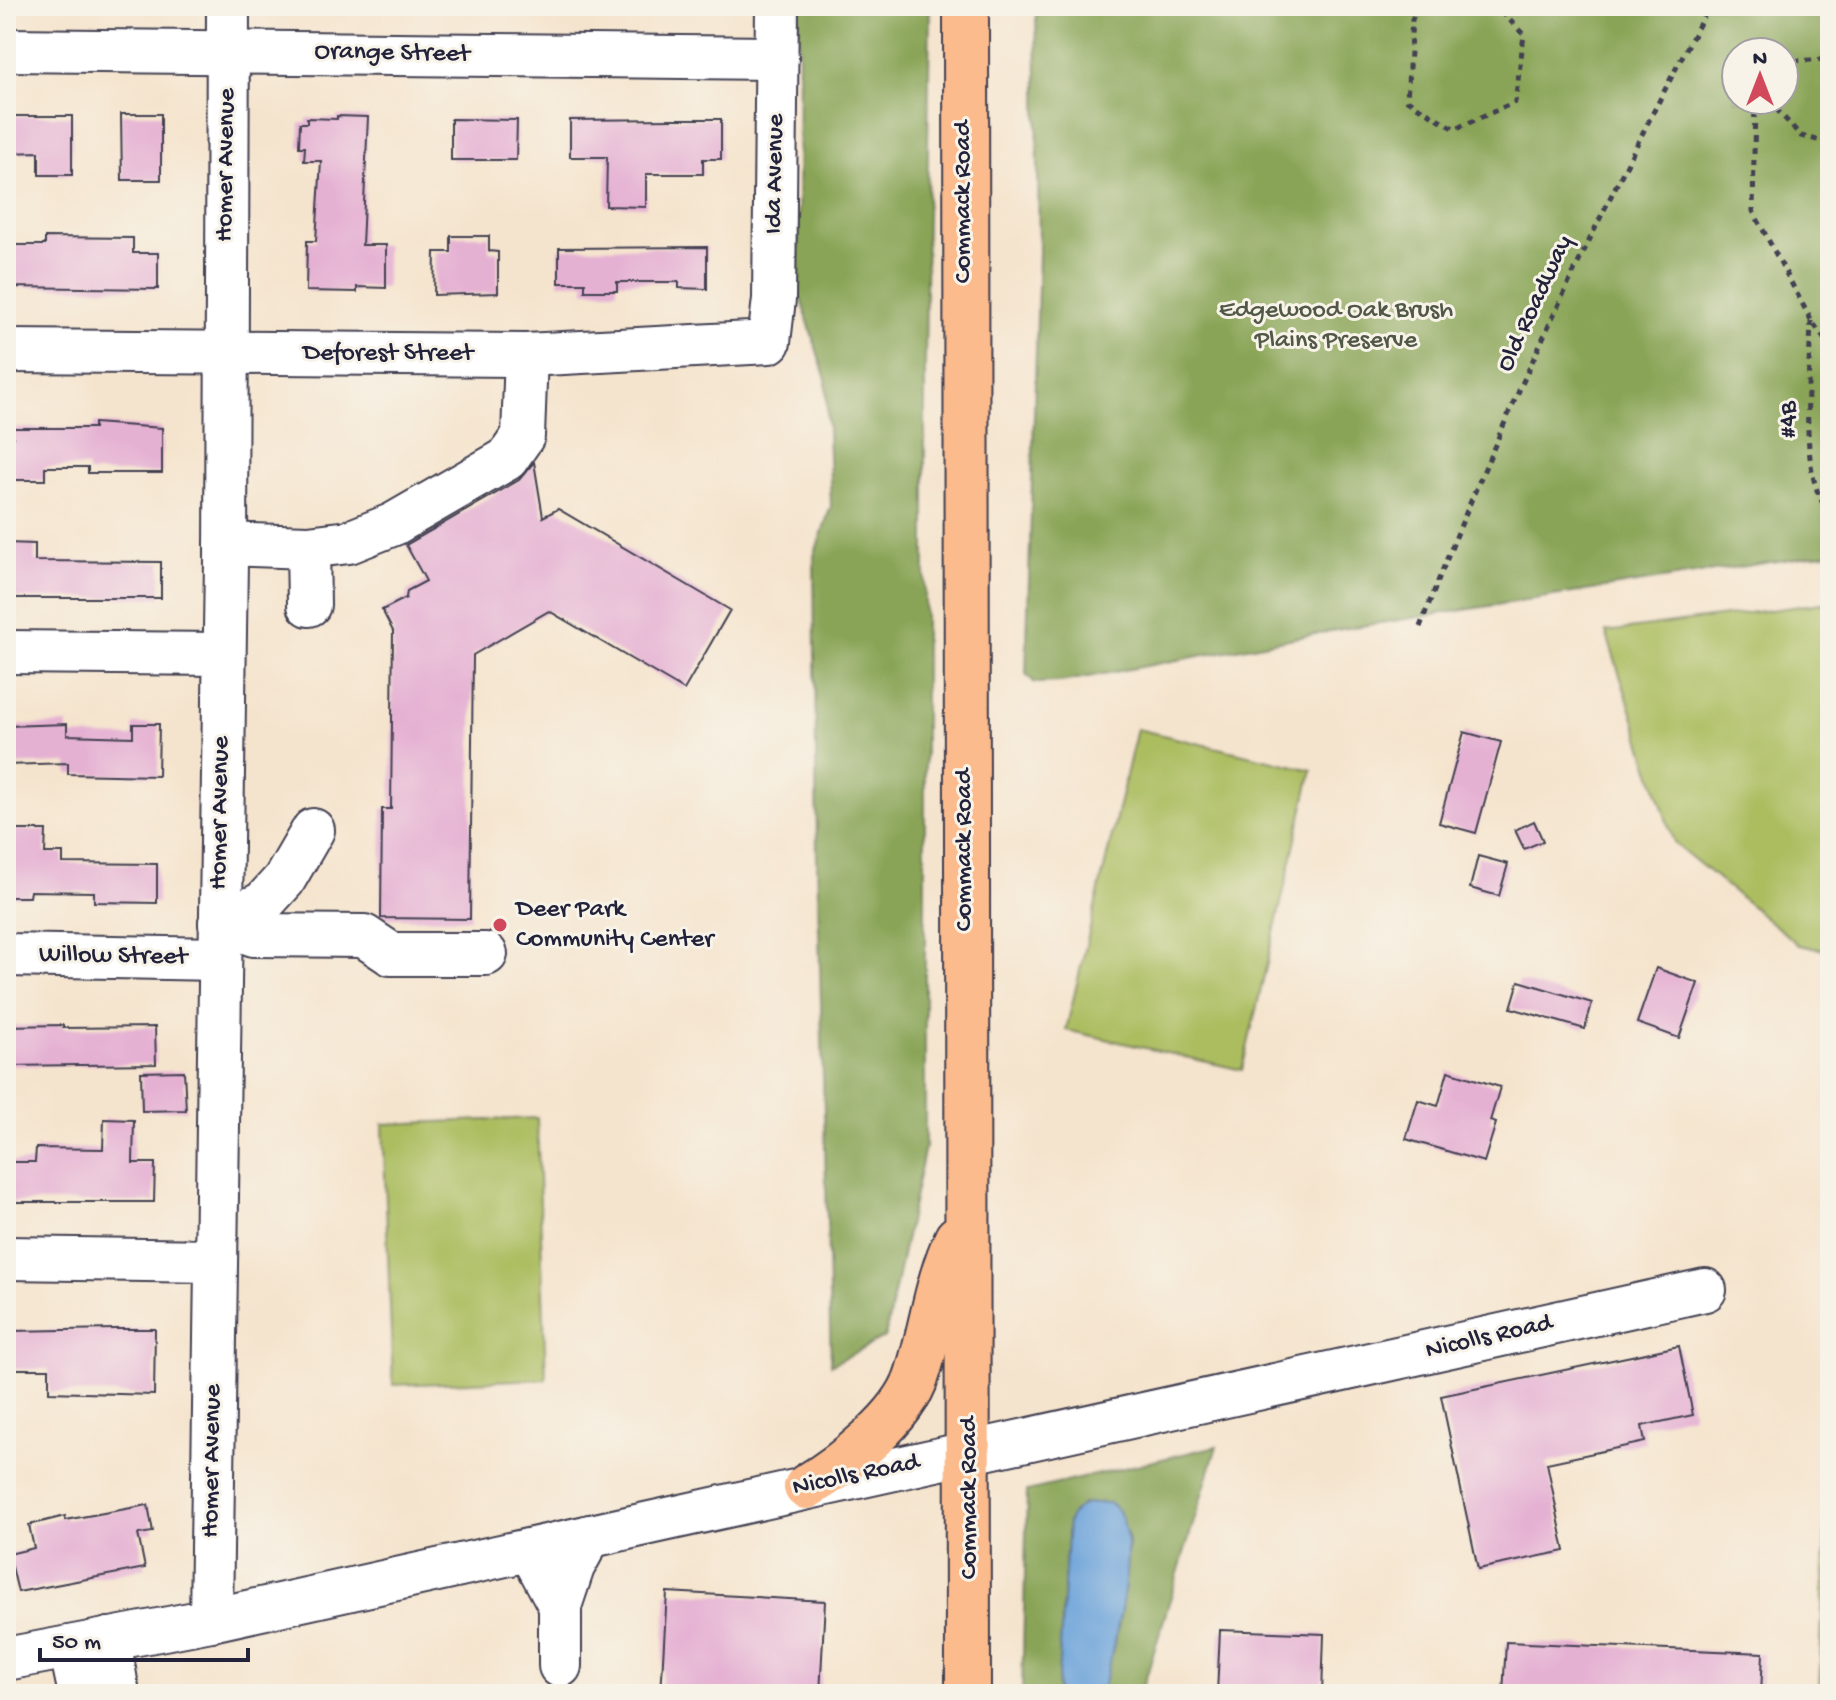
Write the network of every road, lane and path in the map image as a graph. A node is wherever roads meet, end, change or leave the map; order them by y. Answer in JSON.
{"nodes":[{"id":1,"x":228,"y":6,"type":"edge"},
{"id":2,"x":777,"y":6,"type":"edge"},
{"id":3,"x":966,"y":6,"type":"edge"},
{"id":4,"x":1420,"y":6,"type":"edge"},
{"id":5,"x":1496,"y":6,"type":"edge"},
{"id":6,"x":1709,"y":6,"type":"edge"},
{"id":7,"x":6,"y":50,"type":"edge"},
{"id":8,"x":228,"y":52,"type":"junction"},
{"id":9,"x":777,"y":58,"type":"junction"},
{"id":10,"x":1830,"y":59,"type":"edge"},
{"id":11,"x":1800,"y":60,"type":"edge"},
{"id":12,"x":1755,"y":116,"type":"edge"},
{"id":13,"x":1783,"y":116,"type":"edge"},
{"id":14,"x":1830,"y":143,"type":"edge"},
{"id":15,"x":1811,"y":320,"type":"junction"},
{"id":16,"x":769,"y":342,"type":"joint"},
{"id":17,"x":1830,"y":347,"type":"edge"},
{"id":18,"x":6,"y":351,"type":"edge"},
{"id":19,"x":224,"y":353,"type":"junction"},
{"id":20,"x":526,"y":355,"type":"junction"},
{"id":21,"x":1830,"y":512,"type":"edge"},
{"id":22,"x":226,"y":544,"type":"junction"},
{"id":23,"x":308,"y":547,"type":"junction"},
{"id":24,"x":309,"y":605,"type":"dead end"},
{"id":25,"x":1420,"y":627,"type":"dead end"},
{"id":26,"x":6,"y":652,"type":"edge"},
{"id":27,"x":222,"y":654,"type":"junction"},
{"id":28,"x":313,"y":830,"type":"dead end"},
{"id":29,"x":219,"y":941,"type":"junction"},
{"id":30,"x":486,"y":954,"type":"dead end"},
{"id":31,"x":6,"y":955,"type":"edge"},
{"id":32,"x":966,"y":1218,"type":"junction"},
{"id":33,"x":6,"y":1258,"type":"edge"},
{"id":34,"x":215,"y":1261,"type":"junction"},
{"id":35,"x":1705,"y":1290,"type":"dead end"},
{"id":36,"x":970,"y":1451,"type":"junction"},
{"id":37,"x":806,"y":1487,"type":"junction"},
{"id":38,"x":590,"y":1536,"type":"junction"},
{"id":39,"x":530,"y":1550,"type":"junction"},
{"id":40,"x":560,"y":1606,"type":"junction"},
{"id":41,"x":211,"y":1620,"type":"junction"},
{"id":42,"x":89,"y":1643,"type":"junction"},
{"id":43,"x":6,"y":1659,"type":"edge"},
{"id":44,"x":560,"y":1666,"type":"dead end"},
{"id":45,"x":80,"y":1694,"type":"edge"},
{"id":46,"x":118,"y":1694,"type":"edge"},
{"id":47,"x":968,"y":1694,"type":"edge"}],
"edges":[{"from":1,"to":8,"type":"street","name":"Homer Avenue"},
{"from":2,"to":9,"type":"street","name":"Ida Avenue"},
{"from":3,"to":32,"type":"main road","name":"Commack Road"},
{"from":4,"to":5,"type":"path"},
{"from":6,"to":25,"type":"path","name":"Old Roadway"},
{"from":7,"to":8,"type":"street","name":"Orange Street"},
{"from":8,"to":9,"type":"street","name":"Orange Street"},
{"from":8,"to":19,"type":"street","name":"Homer Avenue"},
{"from":9,"to":16,"type":"street","name":"Ida Avenue"},
{"from":10,"to":11,"type":"path"},
{"from":12,"to":15,"type":"path"},
{"from":13,"to":14,"type":"path"},
{"from":15,"to":17,"type":"path"},
{"from":15,"to":21,"type":"path","name":"#4B"},
{"from":16,"to":20,"type":"street","name":"Deforest Street"},
{"from":18,"to":19,"type":"street","name":"Deforest Street"},
{"from":19,"to":20,"type":"street","name":"Deforest Street"},
{"from":19,"to":22,"type":"street","name":"Homer Avenue"},
{"from":20,"to":23,"type":"street"},
{"from":22,"to":23,"type":"street"},
{"from":22,"to":27,"type":"street","name":"Homer Avenue"},
{"from":23,"to":24,"type":"street"},
{"from":26,"to":27,"type":"street"},
{"from":27,"to":29,"type":"street","name":"Homer Avenue"},
{"from":28,"to":29,"type":"street"},
{"from":29,"to":30,"type":"street"},
{"from":29,"to":31,"type":"street","name":"Willow Street"},
{"from":29,"to":34,"type":"street","name":"Homer Avenue"},
{"from":32,"to":36,"type":"main road","name":"Commack Road"},
{"from":32,"to":37,"type":"main road"},
{"from":33,"to":34,"type":"street"},
{"from":34,"to":41,"type":"street","name":"Homer Avenue"},
{"from":35,"to":36,"type":"street","name":"Nicolls Road"},
{"from":36,"to":37,"type":"street","name":"Nicolls Road"},
{"from":36,"to":47,"type":"main road","name":"Commack Road"},
{"from":37,"to":38,"type":"street","name":"Nicolls Road"},
{"from":38,"to":39,"type":"street","name":"Nicolls Road"},
{"from":38,"to":40,"type":"street"},
{"from":39,"to":40,"type":"street"},
{"from":39,"to":41,"type":"street","name":"Nicolls Road"},
{"from":40,"to":44,"type":"street"},
{"from":41,"to":42,"type":"street","name":"Nicolls Road"},
{"from":42,"to":43,"type":"street","name":"Nicolls Road"},
{"from":42,"to":45,"type":"street"},
{"from":42,"to":46,"type":"street"}]}
